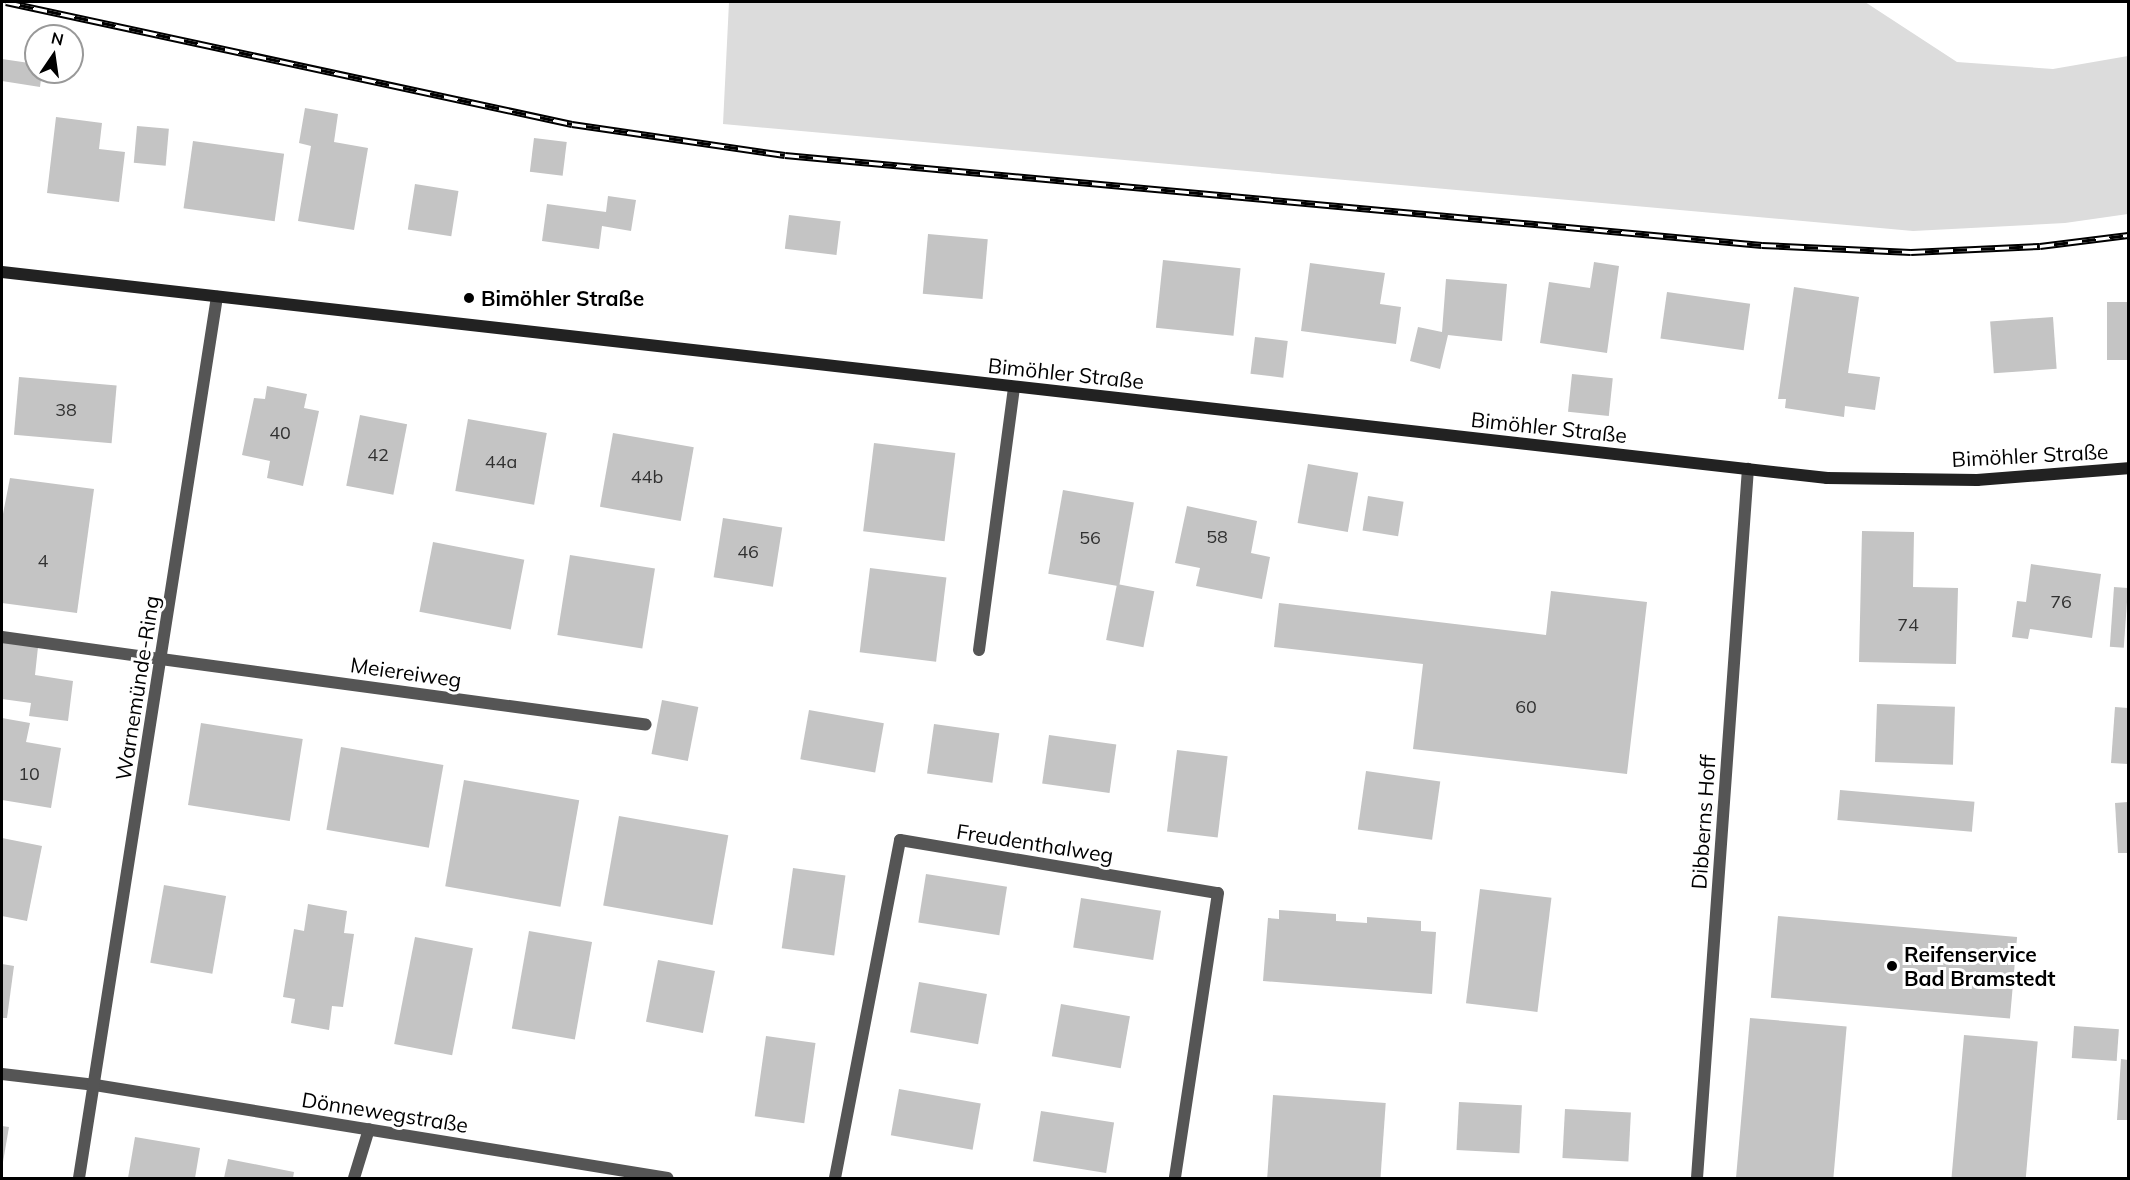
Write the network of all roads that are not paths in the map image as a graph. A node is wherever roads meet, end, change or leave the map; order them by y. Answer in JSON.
{"nodes":[{"id":1,"x":2,"y":272,"type":"edge"},
{"id":2,"x":217,"y":297,"type":"junction"},
{"id":3,"x":1014,"y":387,"type":"junction"},
{"id":4,"x":2128,"y":468,"type":"edge"},
{"id":5,"x":1748,"y":469,"type":"junction"},
{"id":6,"x":2,"y":637,"type":"edge"},
{"id":7,"x":979,"y":650,"type":"dead end"},
{"id":8,"x":161,"y":659,"type":"junction"},
{"id":9,"x":646,"y":725,"type":"dead end"},
{"id":10,"x":2,"y":1074,"type":"edge"},
{"id":11,"x":95,"y":1084,"type":"junction"},
{"id":12,"x":369,"y":1129,"type":"junction"},
{"id":13,"x":79,"y":1179,"type":"edge"},
{"id":14,"x":354,"y":1179,"type":"edge"},
{"id":15,"x":668,"y":1179,"type":"edge"},
{"id":16,"x":835,"y":1179,"type":"edge"},
{"id":17,"x":1175,"y":1179,"type":"edge"},
{"id":18,"x":1697,"y":1179,"type":"edge"}],
"edges":[{"from":1,"to":2,"type":"street","name":"Bimöhler Straße"},
{"from":2,"to":3,"type":"street","name":"Bimöhler Straße"},
{"from":2,"to":8,"type":"street","name":"Warnemünde-Ring"},
{"from":3,"to":5,"type":"street","name":"Bimöhler Straße"},
{"from":3,"to":7,"type":"street"},
{"from":4,"to":5,"type":"street","name":"Bimöhler Straße"},
{"from":5,"to":18,"type":"street","name":"Dibberns Hoff"},
{"from":6,"to":8,"type":"street","name":"Meiereiweg"},
{"from":8,"to":9,"type":"street","name":"Meiereiweg"},
{"from":8,"to":11,"type":"street","name":"Warnemünde-Ring"},
{"from":10,"to":11,"type":"street"},
{"from":11,"to":12,"type":"street","name":"Dönnewegstraße"},
{"from":11,"to":13,"type":"street","name":"Warnemünde-Ring"},
{"from":12,"to":14,"type":"street"},
{"from":12,"to":15,"type":"street","name":"Dönnewegstraße"},
{"from":16,"to":17,"type":"street","name":"Freudenthalweg"}]}
